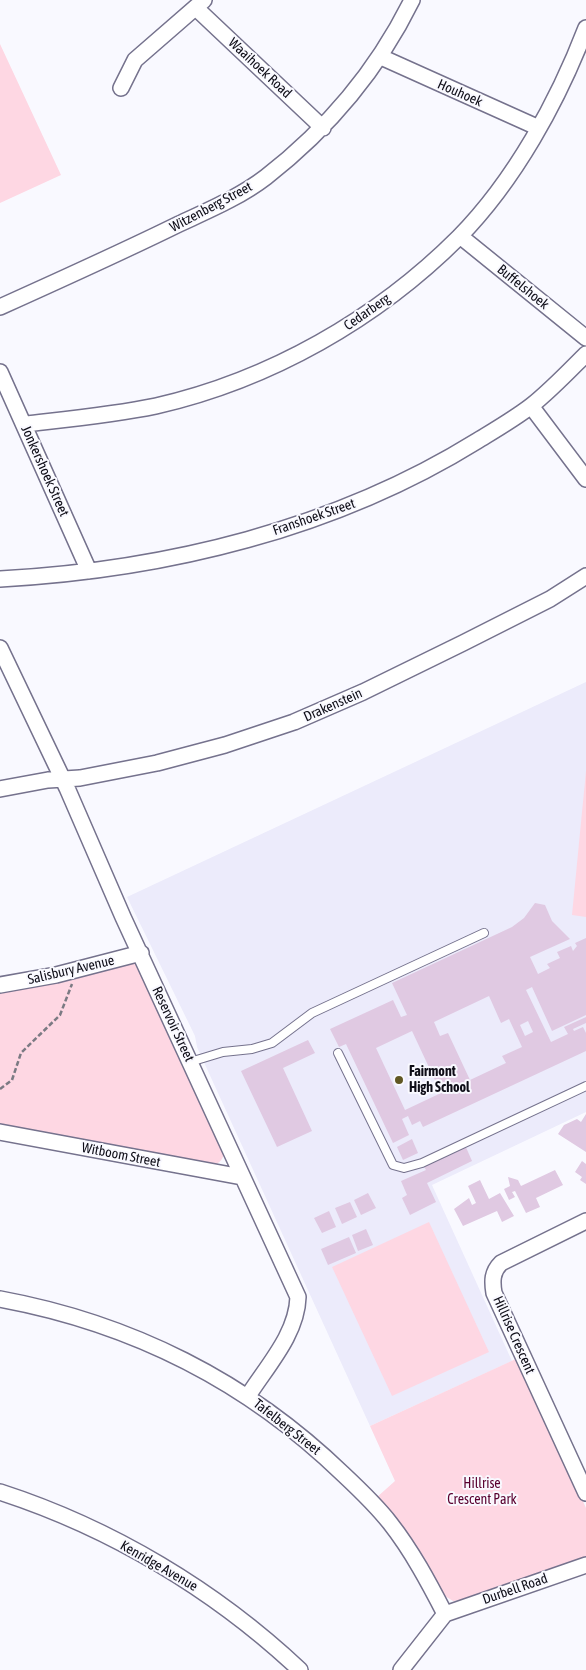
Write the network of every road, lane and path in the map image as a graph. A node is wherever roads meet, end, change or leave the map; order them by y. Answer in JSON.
{"nodes":[{"id":1,"x":412,"y":0,"type":"edge"},
{"id":2,"x":200,"y":4,"type":"edge"},
{"id":3,"x":586,"y":28,"type":"edge"},
{"id":4,"x":381,"y":58,"type":"junction"},
{"id":5,"x":121,"y":88,"type":"dead end"},
{"id":6,"x":323,"y":128,"type":"junction"},
{"id":7,"x":539,"y":128,"type":"junction"},
{"id":8,"x":460,"y":236,"type":"junction"},
{"id":9,"x":0,"y":307,"type":"edge"},
{"id":10,"x":586,"y":338,"type":"edge"},
{"id":11,"x":586,"y":354,"type":"edge"},
{"id":12,"x":0,"y":372,"type":"edge"},
{"id":13,"x":531,"y":406,"type":"junction"},
{"id":14,"x":25,"y":424,"type":"junction"},
{"id":15,"x":586,"y":479,"type":"edge"},
{"id":16,"x":89,"y":571,"type":"junction"},
{"id":17,"x":586,"y":576,"type":"edge"},
{"id":18,"x":0,"y":579,"type":"edge"},
{"id":19,"x":0,"y":648,"type":"edge"},
{"id":20,"x":61,"y":779,"type":"junction"},
{"id":21,"x":0,"y":788,"type":"edge"},
{"id":22,"x":484,"y":933,"type":"dead end"},
{"id":23,"x":141,"y":953,"type":"junction"},
{"id":24,"x":78,"y":971,"type":"junction"},
{"id":25,"x":0,"y":984,"type":"edge"},
{"id":26,"x":338,"y":1052,"type":"dead end"},
{"id":27,"x":190,"y":1062,"type":"junction"},
{"id":28,"x":586,"y":1086,"type":"edge"},
{"id":29,"x":0,"y":1088,"type":"edge"},
{"id":30,"x":0,"y":1132,"type":"edge"},
{"id":31,"x":242,"y":1177,"type":"junction"},
{"id":32,"x":586,"y":1221,"type":"edge"},
{"id":33,"x":0,"y":1299,"type":"edge"},
{"id":34,"x":248,"y":1396,"type":"junction"},
{"id":35,"x":0,"y":1492,"type":"edge"},
{"id":36,"x":586,"y":1493,"type":"edge"},
{"id":37,"x":586,"y":1565,"type":"edge"},
{"id":38,"x":445,"y":1614,"type":"junction"},
{"id":39,"x":300,"y":1670,"type":"edge"},
{"id":40,"x":401,"y":1670,"type":"edge"}],
"edges":[{"from":1,"to":4,"type":"street","name":"Witzenberg Street"},
{"from":2,"to":5,"type":"street"},
{"from":2,"to":6,"type":"street","name":"Waaihoek Road"},
{"from":3,"to":7,"type":"street","name":"Cedarberg"},
{"from":4,"to":6,"type":"street","name":"Witzenberg Street"},
{"from":4,"to":7,"type":"street","name":"Houhoek"},
{"from":6,"to":9,"type":"street","name":"Witzenberg Street"},
{"from":7,"to":8,"type":"street","name":"Cedarberg"},
{"from":8,"to":10,"type":"street","name":"Buffelshoek"},
{"from":8,"to":14,"type":"street","name":"Cedarberg"},
{"from":11,"to":13,"type":"street","name":"Franshoek Street"},
{"from":12,"to":14,"type":"street","name":"Jonkershoek Street"},
{"from":13,"to":15,"type":"street"},
{"from":13,"to":16,"type":"street","name":"Franshoek Street"},
{"from":14,"to":16,"type":"street","name":"Jonkershoek Street"},
{"from":16,"to":18,"type":"street","name":"Franshoek Street"},
{"from":17,"to":20,"type":"street","name":"Drakenstein"},
{"from":19,"to":20,"type":"street","name":"Reservoir Street"},
{"from":20,"to":21,"type":"street","name":"Drakenstein"},
{"from":20,"to":23,"type":"street","name":"Reservoir Street"},
{"from":22,"to":27,"type":"lane"},
{"from":23,"to":24,"type":"street","name":"Salisbury Avenue"},
{"from":23,"to":27,"type":"street","name":"Reservoir Street"},
{"from":24,"to":25,"type":"street","name":"Salisbury Avenue"},
{"from":24,"to":29,"type":"path"},
{"from":26,"to":28,"type":"lane"},
{"from":27,"to":31,"type":"street","name":"Reservoir Street"},
{"from":30,"to":31,"type":"street","name":"Witboom Street"},
{"from":31,"to":34,"type":"street","name":"Reservoir Street"},
{"from":32,"to":36,"type":"street","name":"Hillrise Crescent"},
{"from":33,"to":34,"type":"street","name":"Tafelberg Street"},
{"from":34,"to":38,"type":"street","name":"Tafelberg Street"},
{"from":35,"to":39,"type":"street","name":"Kenridge Avenue"},
{"from":37,"to":38,"type":"street","name":"Durbell Road"},
{"from":38,"to":40,"type":"street"}]}
